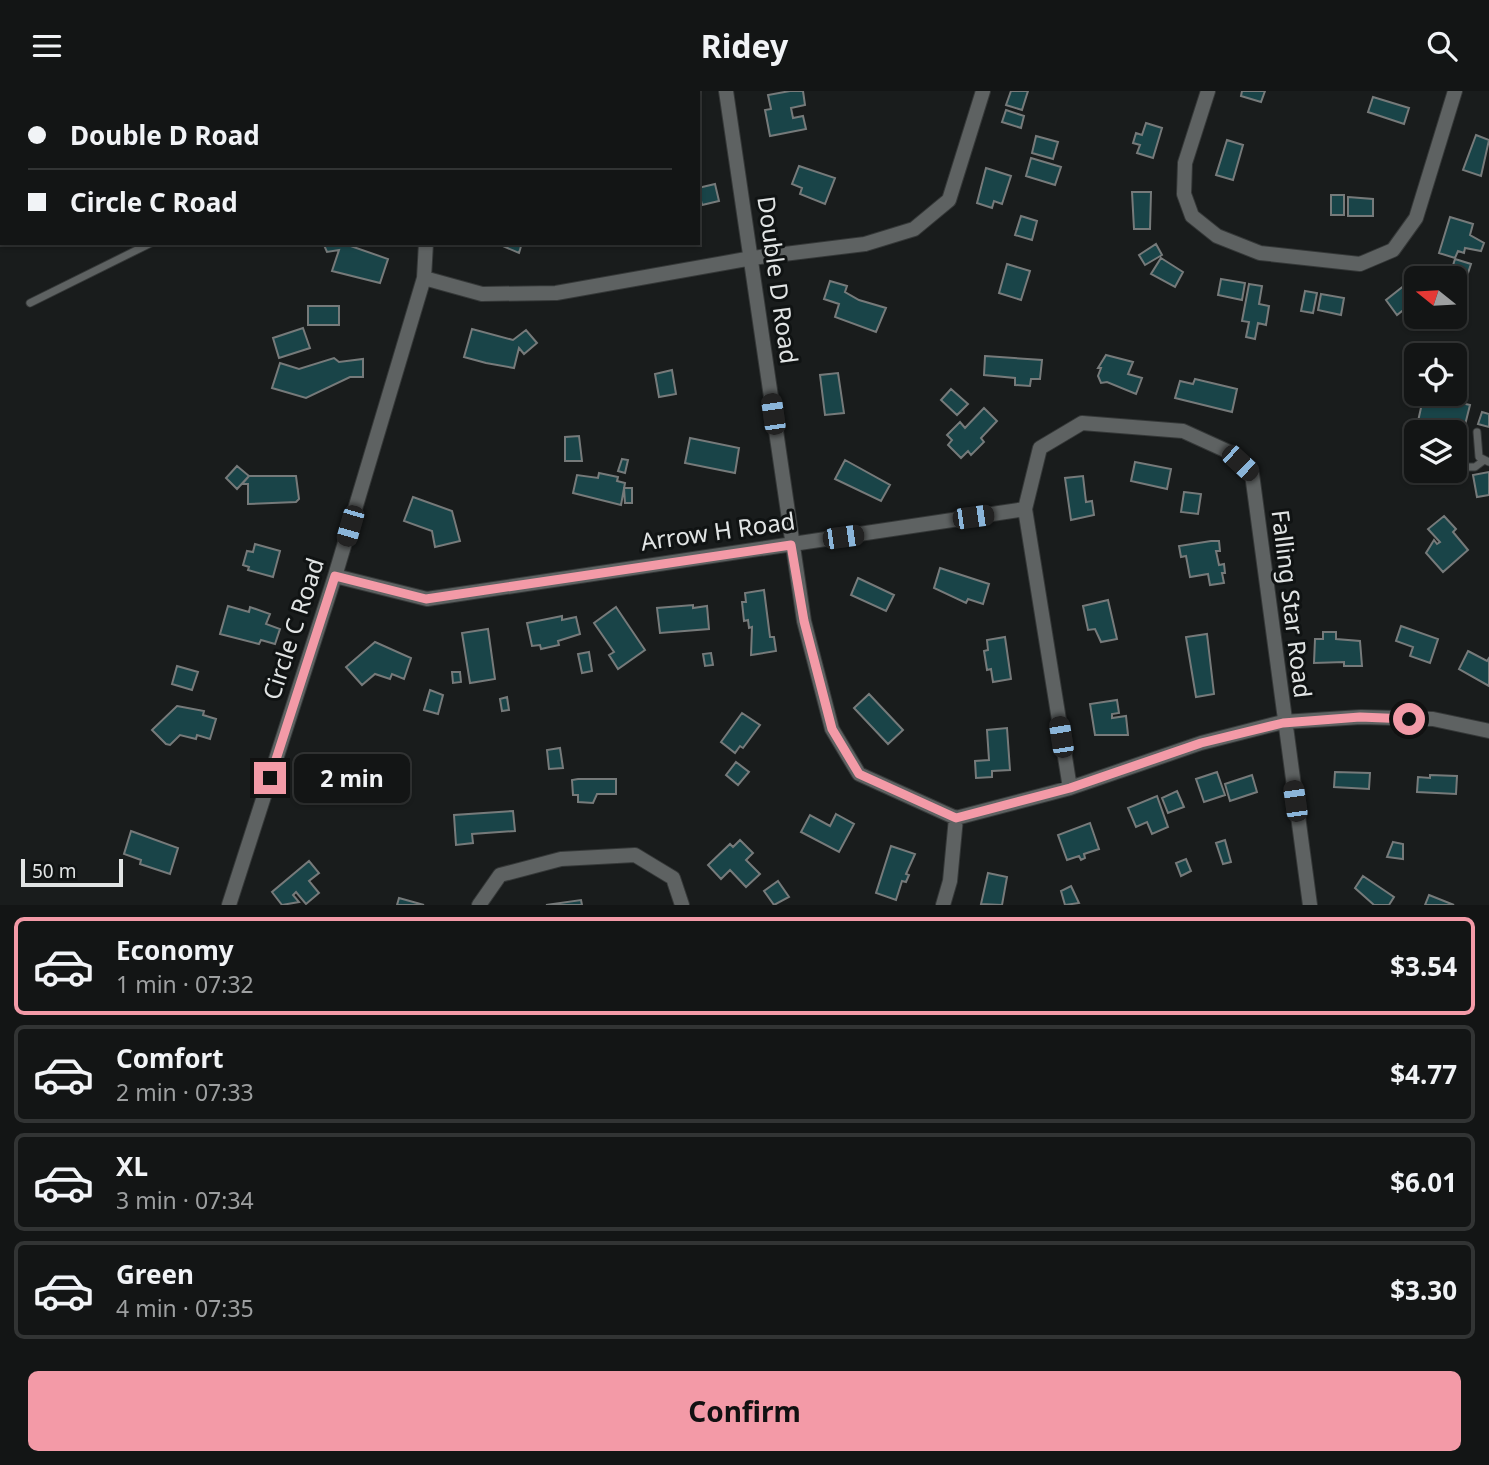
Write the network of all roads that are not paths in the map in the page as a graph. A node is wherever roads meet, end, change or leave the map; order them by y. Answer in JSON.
{"nodes":[{"id":1,"x":726,"y":91,"type":"edge"},
{"id":2,"x":983,"y":91,"type":"edge"},
{"id":3,"x":1208,"y":91,"type":"edge"},
{"id":4,"x":1455,"y":91,"type":"edge"},
{"id":5,"x":146,"y":245,"type":"edge"},
{"id":6,"x":426,"y":245,"type":"edge"},
{"id":7,"x":751,"y":258,"type":"junction"},
{"id":8,"x":424,"y":278,"type":"junction"},
{"id":9,"x":30,"y":303,"type":"dead end"},
{"id":10,"x":1477,"y":432,"type":"dead end"},
{"id":11,"x":1486,"y":462,"type":"edge"},
{"id":12,"x":1467,"y":467,"type":"edge"},
{"id":13,"x":1025,"y":509,"type":"junction"},
{"id":14,"x":791,"y":545,"type":"junction"},
{"id":15,"x":335,"y":576,"type":"junction"},
{"id":16,"x":1283,"y":723,"type":"junction"},
{"id":17,"x":1489,"y":731,"type":"edge"},
{"id":18,"x":1070,"y":788,"type":"junction"},
{"id":19,"x":956,"y":818,"type":"junction"},
{"id":20,"x":229,"y":905,"type":"edge"},
{"id":21,"x":479,"y":905,"type":"edge"},
{"id":22,"x":682,"y":905,"type":"edge"},
{"id":23,"x":943,"y":905,"type":"edge"},
{"id":24,"x":1310,"y":905,"type":"edge"}],
"edges":[{"from":1,"to":7,"type":"street","name":"Double D Road"},
{"from":2,"to":7,"type":"street"},
{"from":3,"to":4,"type":"street"},
{"from":5,"to":9,"type":"lane"},
{"from":6,"to":8,"type":"street","name":"Circle C Road"},
{"from":7,"to":8,"type":"street"},
{"from":7,"to":14,"type":"street","name":"Double D Road"},
{"from":8,"to":15,"type":"street","name":"Circle C Road"},
{"from":10,"to":11,"type":"lane"},
{"from":11,"to":12,"type":"lane"},
{"from":13,"to":14,"type":"street","name":"Arrow H Road"},
{"from":13,"to":16,"type":"street","name":"Falling Star Road"},
{"from":13,"to":18,"type":"street"},
{"from":14,"to":15,"type":"street","name":"Arrow H Road"},
{"from":14,"to":19,"type":"street","name":"Double D Road"},
{"from":15,"to":20,"type":"street","name":"Circle C Road"},
{"from":16,"to":17,"type":"street"},
{"from":16,"to":18,"type":"street"},
{"from":16,"to":24,"type":"street","name":"Falling Star Road"},
{"from":18,"to":19,"type":"street"},
{"from":19,"to":23,"type":"street"},
{"from":21,"to":22,"type":"street"}]}
